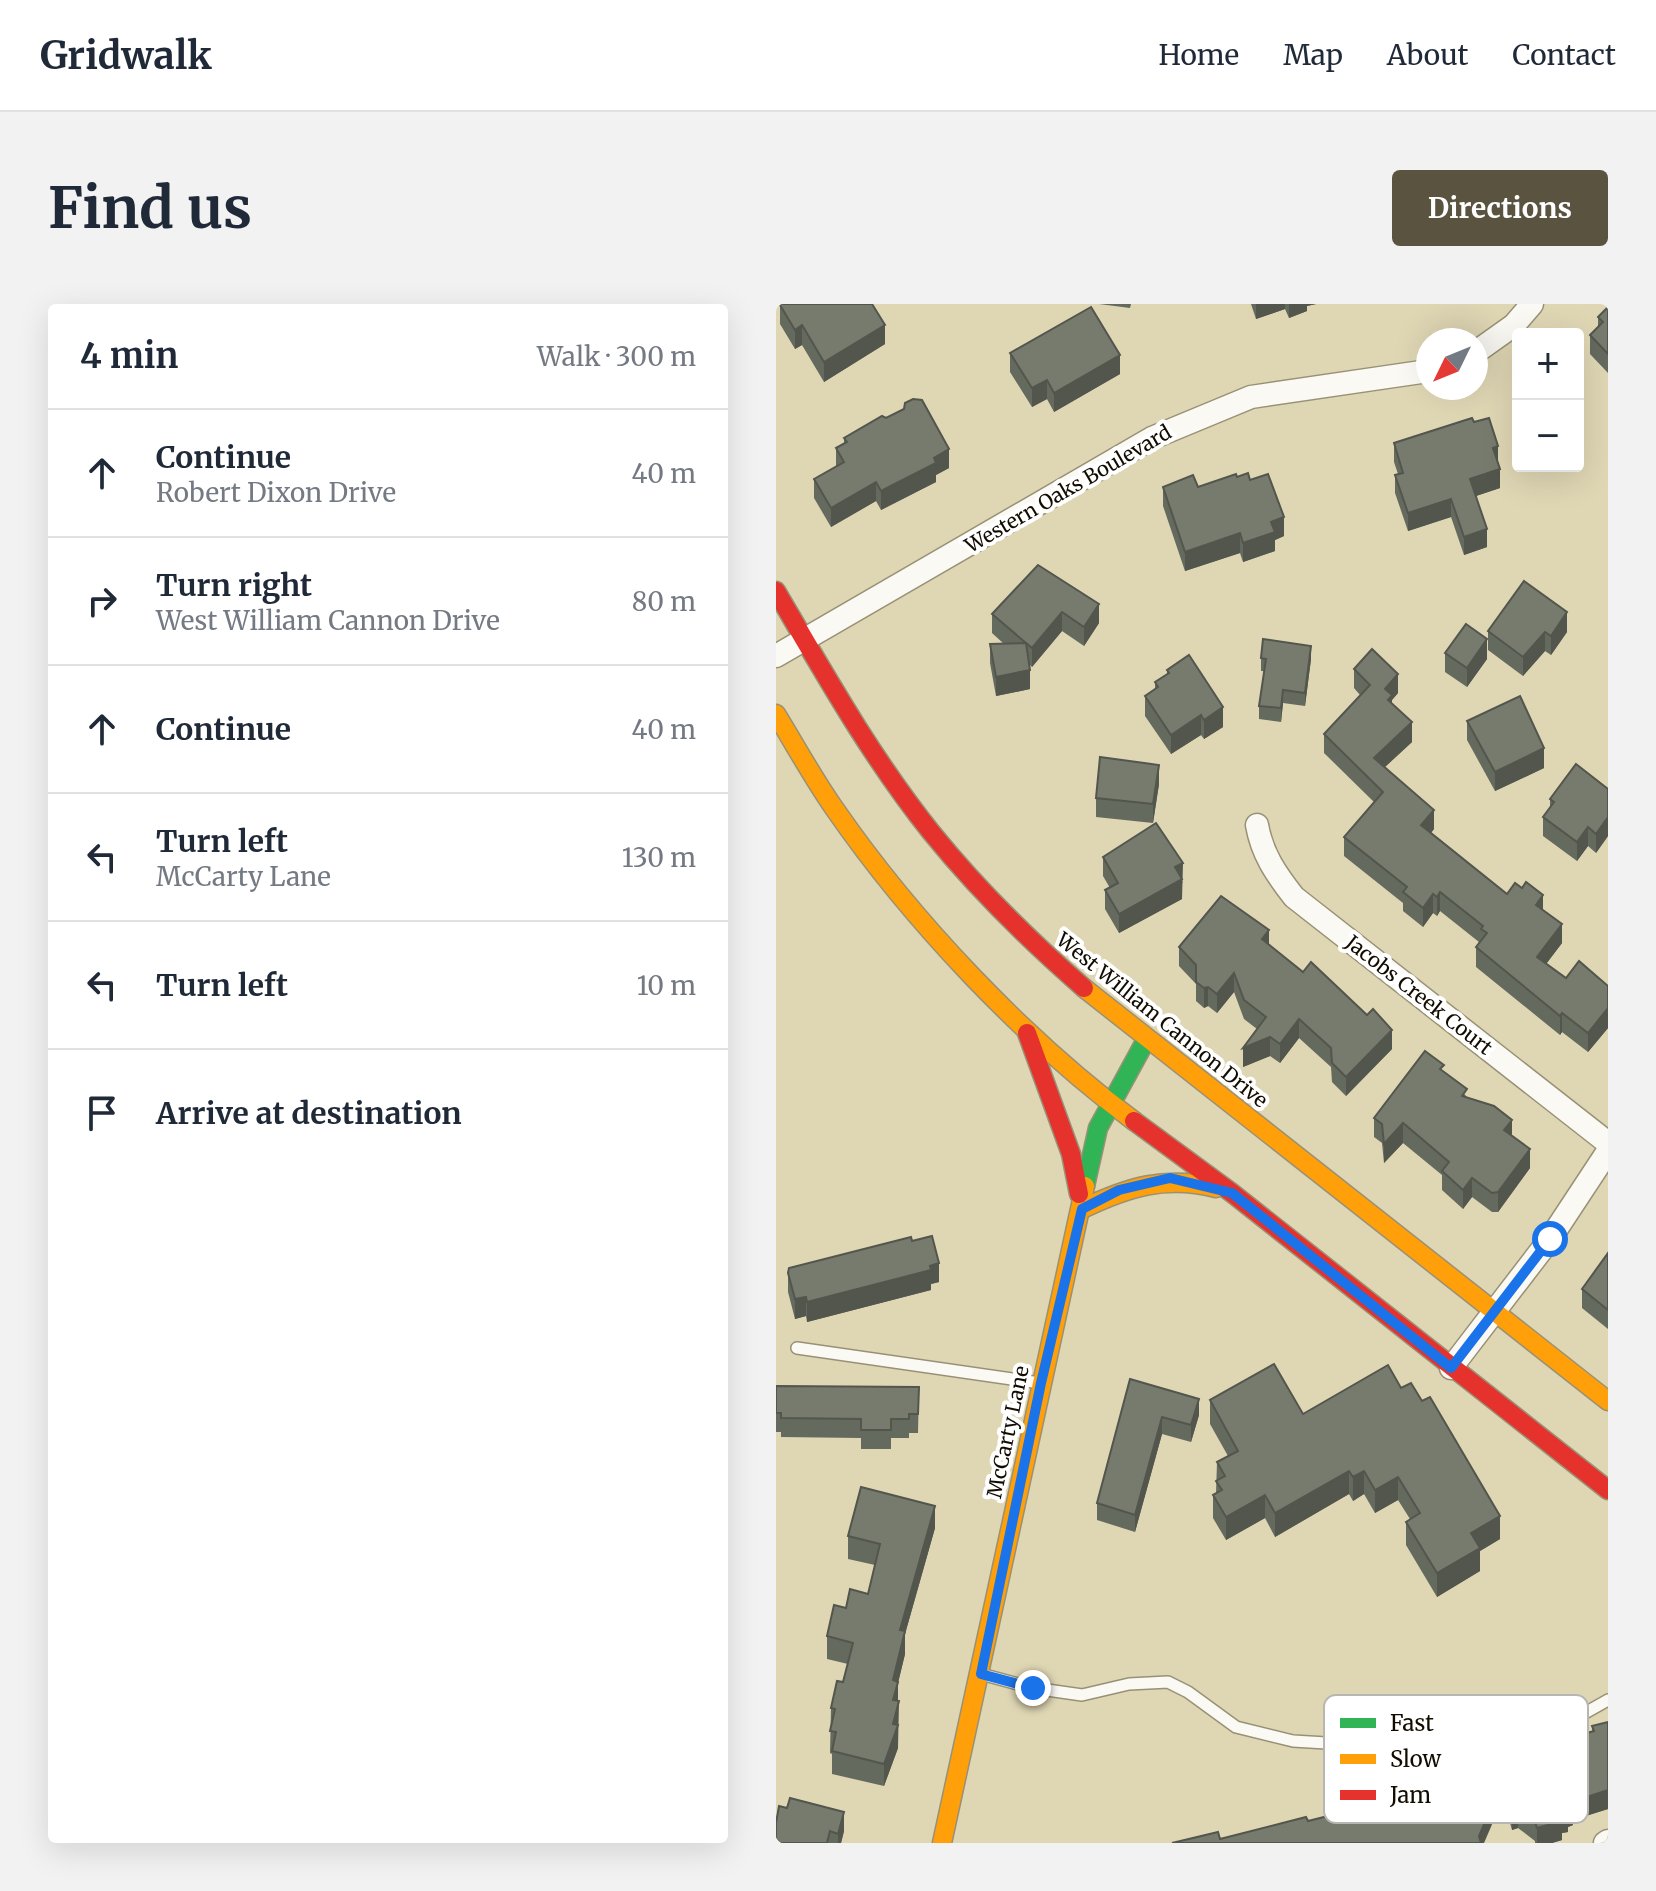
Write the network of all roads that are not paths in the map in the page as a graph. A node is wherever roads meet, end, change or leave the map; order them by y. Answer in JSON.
{"nodes":[{"id":1,"x":1532,"y":304,"type":"edge"},
{"id":2,"x":1488,"y":343,"type":"edge"},
{"id":3,"x":1416,"y":373,"type":"edge"},
{"id":4,"x":776,"y":591,"type":"edge"},
{"id":5,"x":804,"y":640,"type":"junction"},
{"id":6,"x":776,"y":656,"type":"edge"},
{"id":7,"x":776,"y":714,"type":"edge"},
{"id":8,"x":1257,"y":825,"type":"dead end"},
{"id":9,"x":1026,"y":1030,"type":"junction"},
{"id":10,"x":1146,"y":1040,"type":"junction"},
{"id":11,"x":1109,"y":1102,"type":"junction"},
{"id":12,"x":1608,"y":1143,"type":"edge"},
{"id":13,"x":1608,"y":1151,"type":"edge"},
{"id":14,"x":1232,"y":1193,"type":"junction"},
{"id":15,"x":1082,"y":1209,"type":"junction"},
{"id":16,"x":1496,"y":1311,"type":"junction"},
{"id":17,"x":797,"y":1348,"type":"dead end"},
{"id":18,"x":1451,"y":1368,"type":"junction"},
{"id":19,"x":1041,"y":1383,"type":"junction"},
{"id":20,"x":1608,"y":1401,"type":"edge"},
{"id":21,"x":1608,"y":1490,"type":"edge"},
{"id":22,"x":981,"y":1674,"type":"junction"},
{"id":23,"x":1608,"y":1700,"type":"edge"},
{"id":24,"x":1588,"y":1711,"type":"edge"},
{"id":25,"x":1324,"y":1743,"type":"edge"},
{"id":26,"x":942,"y":1843,"type":"edge"}],
"edges":[{"from":1,"to":2,"type":"street"},
{"from":3,"to":5,"type":"street","name":"Western Oaks Boulevard"},
{"from":4,"to":5,"type":"main road","name":"West William Cannon Drive"},
{"from":5,"to":6,"type":"street","name":"Western Oaks Boulevard"},
{"from":5,"to":10,"type":"main road","name":"West William Cannon Drive"},
{"from":7,"to":9,"type":"main road"},
{"from":8,"to":12,"type":"street","name":"Jacobs Creek Court"},
{"from":9,"to":11,"type":"main road"},
{"from":9,"to":15,"type":"main road"},
{"from":10,"to":11,"type":"main road","name":"McCarty Lane"},
{"from":10,"to":16,"type":"main road","name":"West William Cannon Drive"},
{"from":11,"to":14,"type":"main road"},
{"from":11,"to":15,"type":"main road","name":"McCarty Lane"},
{"from":13,"to":16,"type":"street"},
{"from":14,"to":15,"type":"main road"},
{"from":14,"to":18,"type":"main road"},
{"from":15,"to":19,"type":"main road","name":"McCarty Lane"},
{"from":16,"to":18,"type":"street"},
{"from":16,"to":20,"type":"main road","name":"West William Cannon Drive"},
{"from":17,"to":19,"type":"lane"},
{"from":18,"to":21,"type":"main road"},
{"from":19,"to":22,"type":"main road","name":"McCarty Lane"},
{"from":22,"to":25,"type":"lane"},
{"from":22,"to":26,"type":"main road","name":"McCarty Lane"},
{"from":23,"to":24,"type":"lane"}]}
